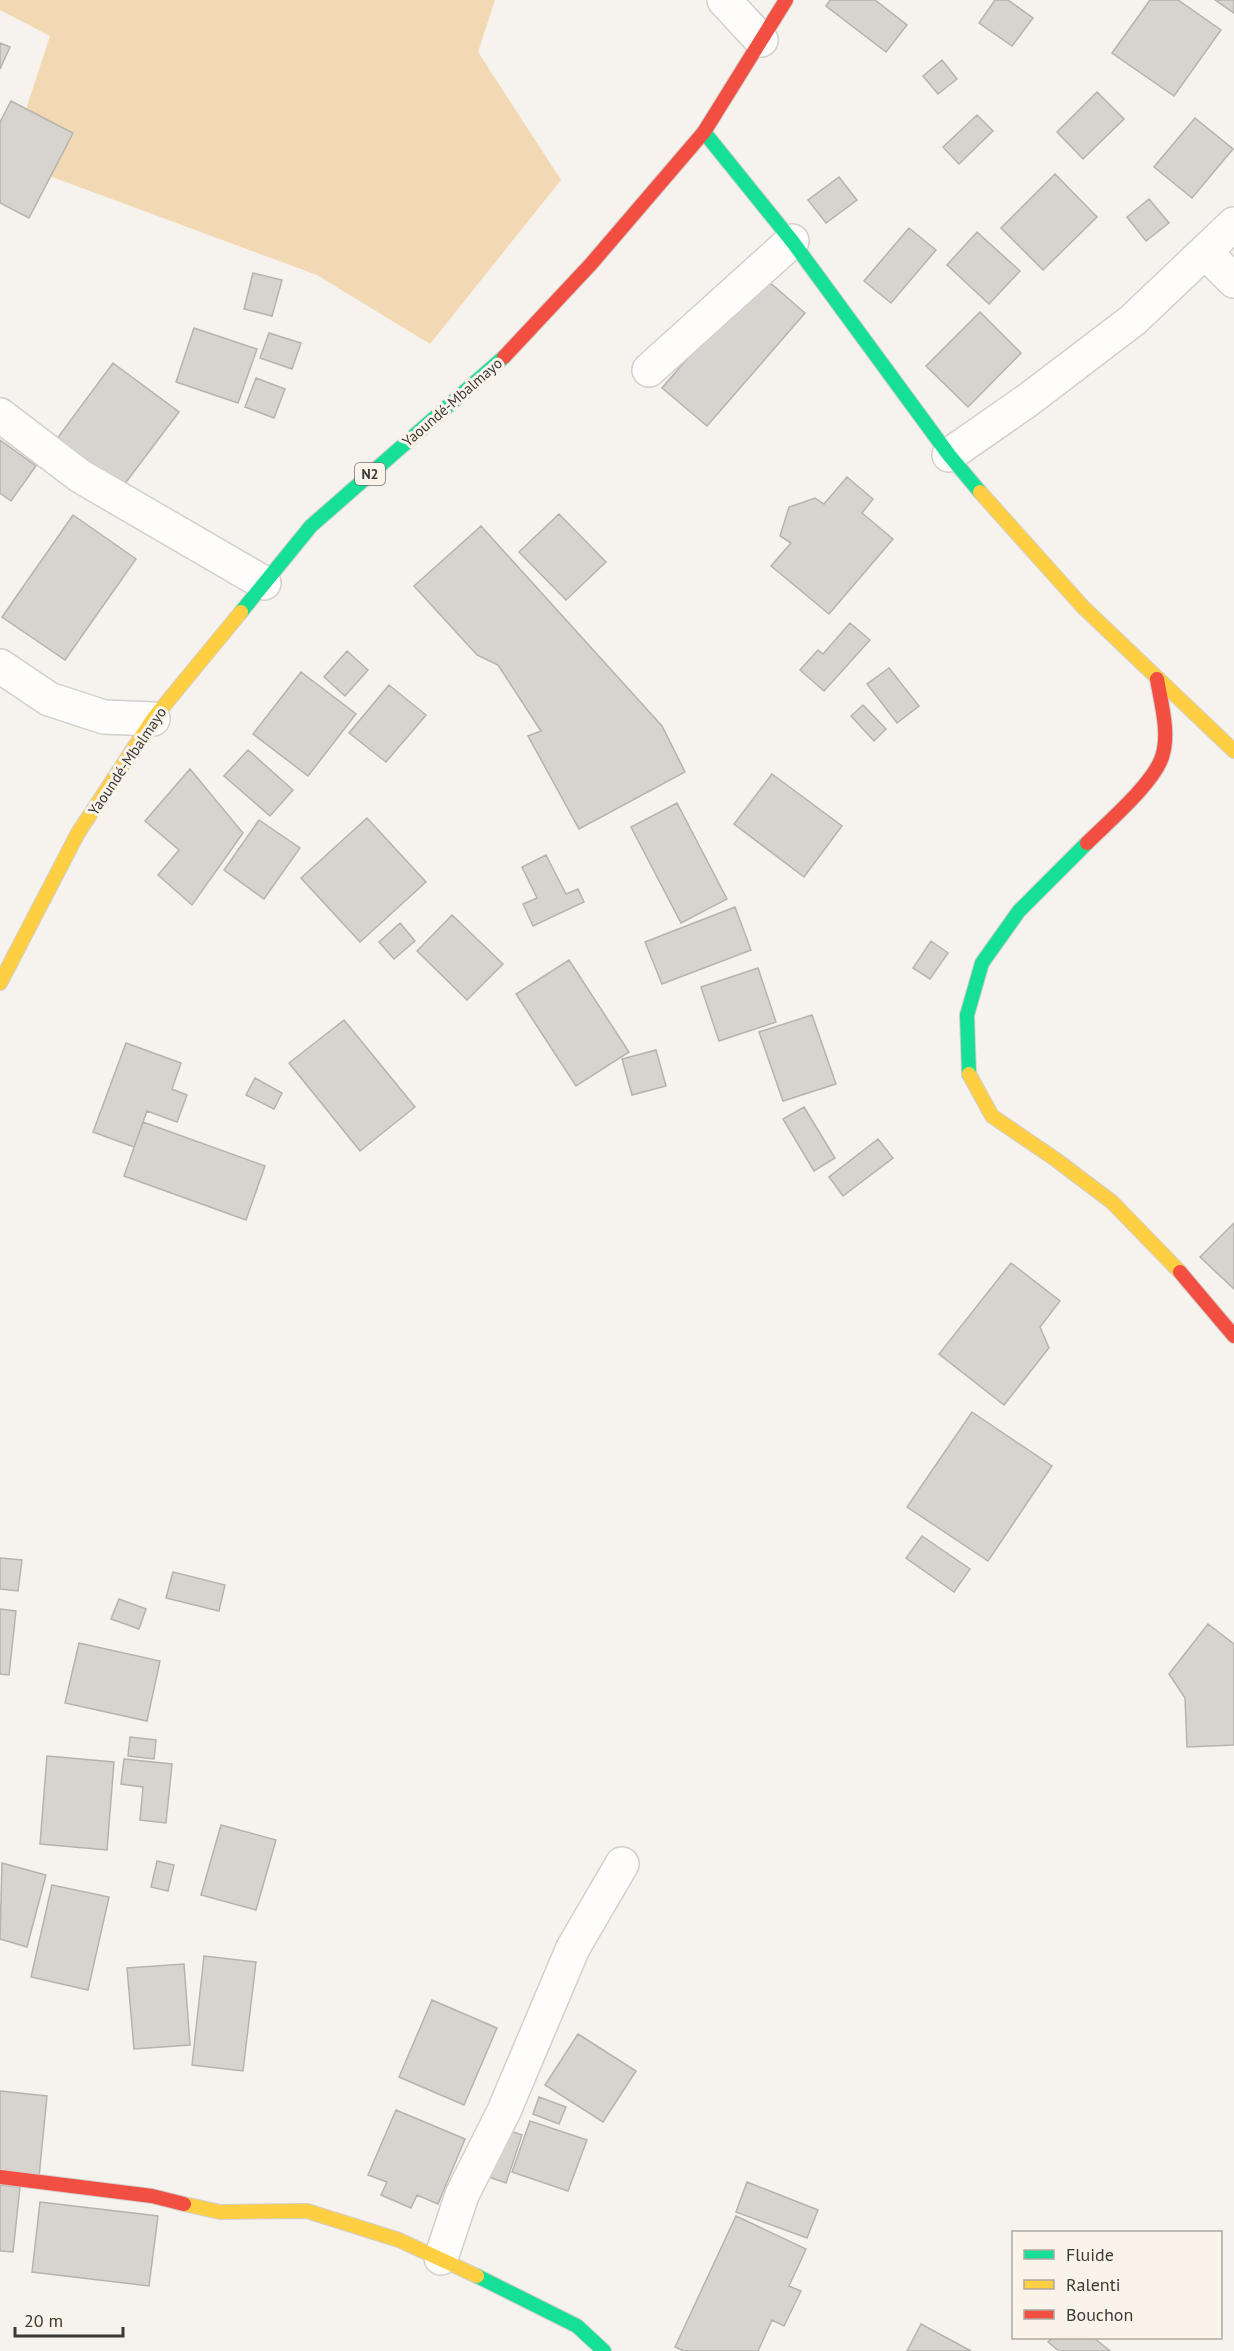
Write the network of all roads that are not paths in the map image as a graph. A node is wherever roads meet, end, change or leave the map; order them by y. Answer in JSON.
{"nodes":[{"id":1,"x":724,"y":0,"type":"edge"},
{"id":2,"x":786,"y":0,"type":"edge"},
{"id":3,"x":761,"y":40,"type":"junction"},
{"id":4,"x":704,"y":132,"type":"junction"},
{"id":5,"x":1234,"y":224,"type":"edge"},
{"id":6,"x":792,"y":241,"type":"junction"},
{"id":7,"x":1205,"y":252,"type":"junction"},
{"id":8,"x":1234,"y":282,"type":"edge"},
{"id":9,"x":649,"y":370,"type":"dead end"},
{"id":10,"x":0,"y":415,"type":"edge"},
{"id":11,"x":950,"y":455,"type":"junction"},
{"id":12,"x":264,"y":583,"type":"junction"},
{"id":13,"x":0,"y":666,"type":"edge"},
{"id":14,"x":1157,"y":679,"type":"junction"},
{"id":15,"x":153,"y":719,"type":"junction"},
{"id":16,"x":1234,"y":752,"type":"edge"},
{"id":17,"x":0,"y":983,"type":"edge"},
{"id":18,"x":1234,"y":1336,"type":"edge"},
{"id":19,"x":622,"y":1864,"type":"dead end"},
{"id":20,"x":0,"y":2177,"type":"edge"},
{"id":21,"x":441,"y":2258,"type":"junction"},
{"id":22,"x":604,"y":2351,"type":"edge"}],
"edges":[{"from":1,"to":3,"type":"street"},
{"from":2,"to":3,"type":"main road","name":"Yaoundé-Mbalmayo","number":"N2"},
{"from":3,"to":4,"type":"main road","name":"Yaoundé-Mbalmayo","number":"N2"},
{"from":4,"to":6,"type":"main road"},
{"from":4,"to":12,"type":"main road","name":"Yaoundé-Mbalmayo","number":"N2"},
{"from":5,"to":7,"type":"street"},
{"from":6,"to":9,"type":"street"},
{"from":6,"to":11,"type":"main road"},
{"from":7,"to":8,"type":"street"},
{"from":7,"to":11,"type":"street"},
{"from":10,"to":12,"type":"street"},
{"from":11,"to":14,"type":"main road"},
{"from":12,"to":15,"type":"main road","name":"Yaoundé-Mbalmayo","number":"N2"},
{"from":13,"to":15,"type":"street"},
{"from":14,"to":16,"type":"main road"},
{"from":14,"to":18,"type":"main road"},
{"from":15,"to":17,"type":"main road","name":"Yaoundé-Mbalmayo","number":"N2"},
{"from":19,"to":21,"type":"street"},
{"from":20,"to":21,"type":"main road"},
{"from":21,"to":22,"type":"main road"}]}
